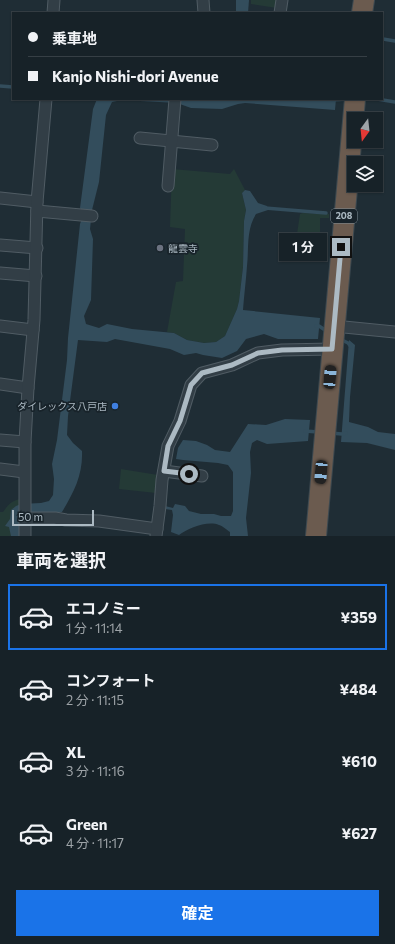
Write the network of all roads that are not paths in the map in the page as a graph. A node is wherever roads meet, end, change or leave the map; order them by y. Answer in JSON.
{"nodes":[{"id":1,"x":54,"y":0,"type":"edge"},
{"id":2,"x":203,"y":0,"type":"edge"},
{"id":3,"x":282,"y":0,"type":"edge"},
{"id":4,"x":364,"y":0,"type":"edge"},
{"id":5,"x":53,"y":12,"type":"edge"},
{"id":6,"x":204,"y":12,"type":"edge"},
{"id":7,"x":280,"y":12,"type":"edge"},
{"id":8,"x":362,"y":12,"type":"edge"},
{"id":9,"x":46,"y":100,"type":"edge"},
{"id":10,"x":175,"y":102,"type":"edge"},
{"id":11,"x":354,"y":102,"type":"edge"},
{"id":12,"x":140,"y":138,"type":"dead end"},
{"id":13,"x":172,"y":141,"type":"junction"},
{"id":14,"x":212,"y":145,"type":"dead end"},
{"id":15,"x":168,"y":186,"type":"dead end"},
{"id":16,"x":0,"y":198,"type":"edge"},
{"id":17,"x":37,"y":206,"type":"junction"},
{"id":18,"x":92,"y":216,"type":"dead end"},
{"id":19,"x":0,"y":245,"type":"edge"},
{"id":20,"x":36,"y":248,"type":"junction"},
{"id":21,"x":0,"y":273,"type":"edge"},
{"id":22,"x":36,"y":276,"type":"junction"},
{"id":23,"x":0,"y":326,"type":"edge"},
{"id":24,"x":33,"y":330,"type":"junction"},
{"id":25,"x":395,"y":332,"type":"edge"},
{"id":26,"x":333,"y":336,"type":"junction"},
{"id":27,"x":0,"y":384,"type":"edge"},
{"id":28,"x":28,"y":388,"type":"junction"},
{"id":29,"x":0,"y":440,"type":"edge"},
{"id":30,"x":24,"y":442,"type":"junction"},
{"id":31,"x":0,"y":469,"type":"edge"},
{"id":32,"x":164,"y":471,"type":"junction"},
{"id":33,"x":24,"y":472,"type":"junction"},
{"id":34,"x":202,"y":476,"type":"dead end"},
{"id":35,"x":25,"y":517,"type":"junction"},
{"id":36,"x":156,"y":532,"type":"edge"},
{"id":37,"x":25,"y":536,"type":"edge"},
{"id":38,"x":316,"y":536,"type":"edge"}],
"edges":[{"from":1,"to":5,"type":"street"},
{"from":2,"to":6,"type":"street"},
{"from":3,"to":7,"type":"street"},
{"from":4,"to":8,"type":"highway"},
{"from":9,"to":17,"type":"street"},
{"from":10,"to":13,"type":"street"},
{"from":11,"to":26,"type":"highway","number":"208"},
{"from":12,"to":13,"type":"street"},
{"from":13,"to":14,"type":"street"},
{"from":13,"to":15,"type":"street"},
{"from":16,"to":17,"type":"street"},
{"from":17,"to":18,"type":"street"},
{"from":17,"to":20,"type":"street"},
{"from":19,"to":20,"type":"street"},
{"from":20,"to":22,"type":"street"},
{"from":21,"to":22,"type":"street"},
{"from":22,"to":24,"type":"street"},
{"from":23,"to":24,"type":"street"},
{"from":24,"to":28,"type":"street"},
{"from":25,"to":26,"type":"street"},
{"from":26,"to":32,"type":"street"},
{"from":26,"to":38,"type":"highway","number":"208"},
{"from":27,"to":28,"type":"street"},
{"from":28,"to":30,"type":"street"},
{"from":29,"to":30,"type":"street"},
{"from":30,"to":33,"type":"street"},
{"from":31,"to":33,"type":"street"},
{"from":32,"to":34,"type":"street"},
{"from":32,"to":36,"type":"street"},
{"from":33,"to":35,"type":"street"},
{"from":35,"to":36,"type":"street"},
{"from":35,"to":37,"type":"street"}]}
